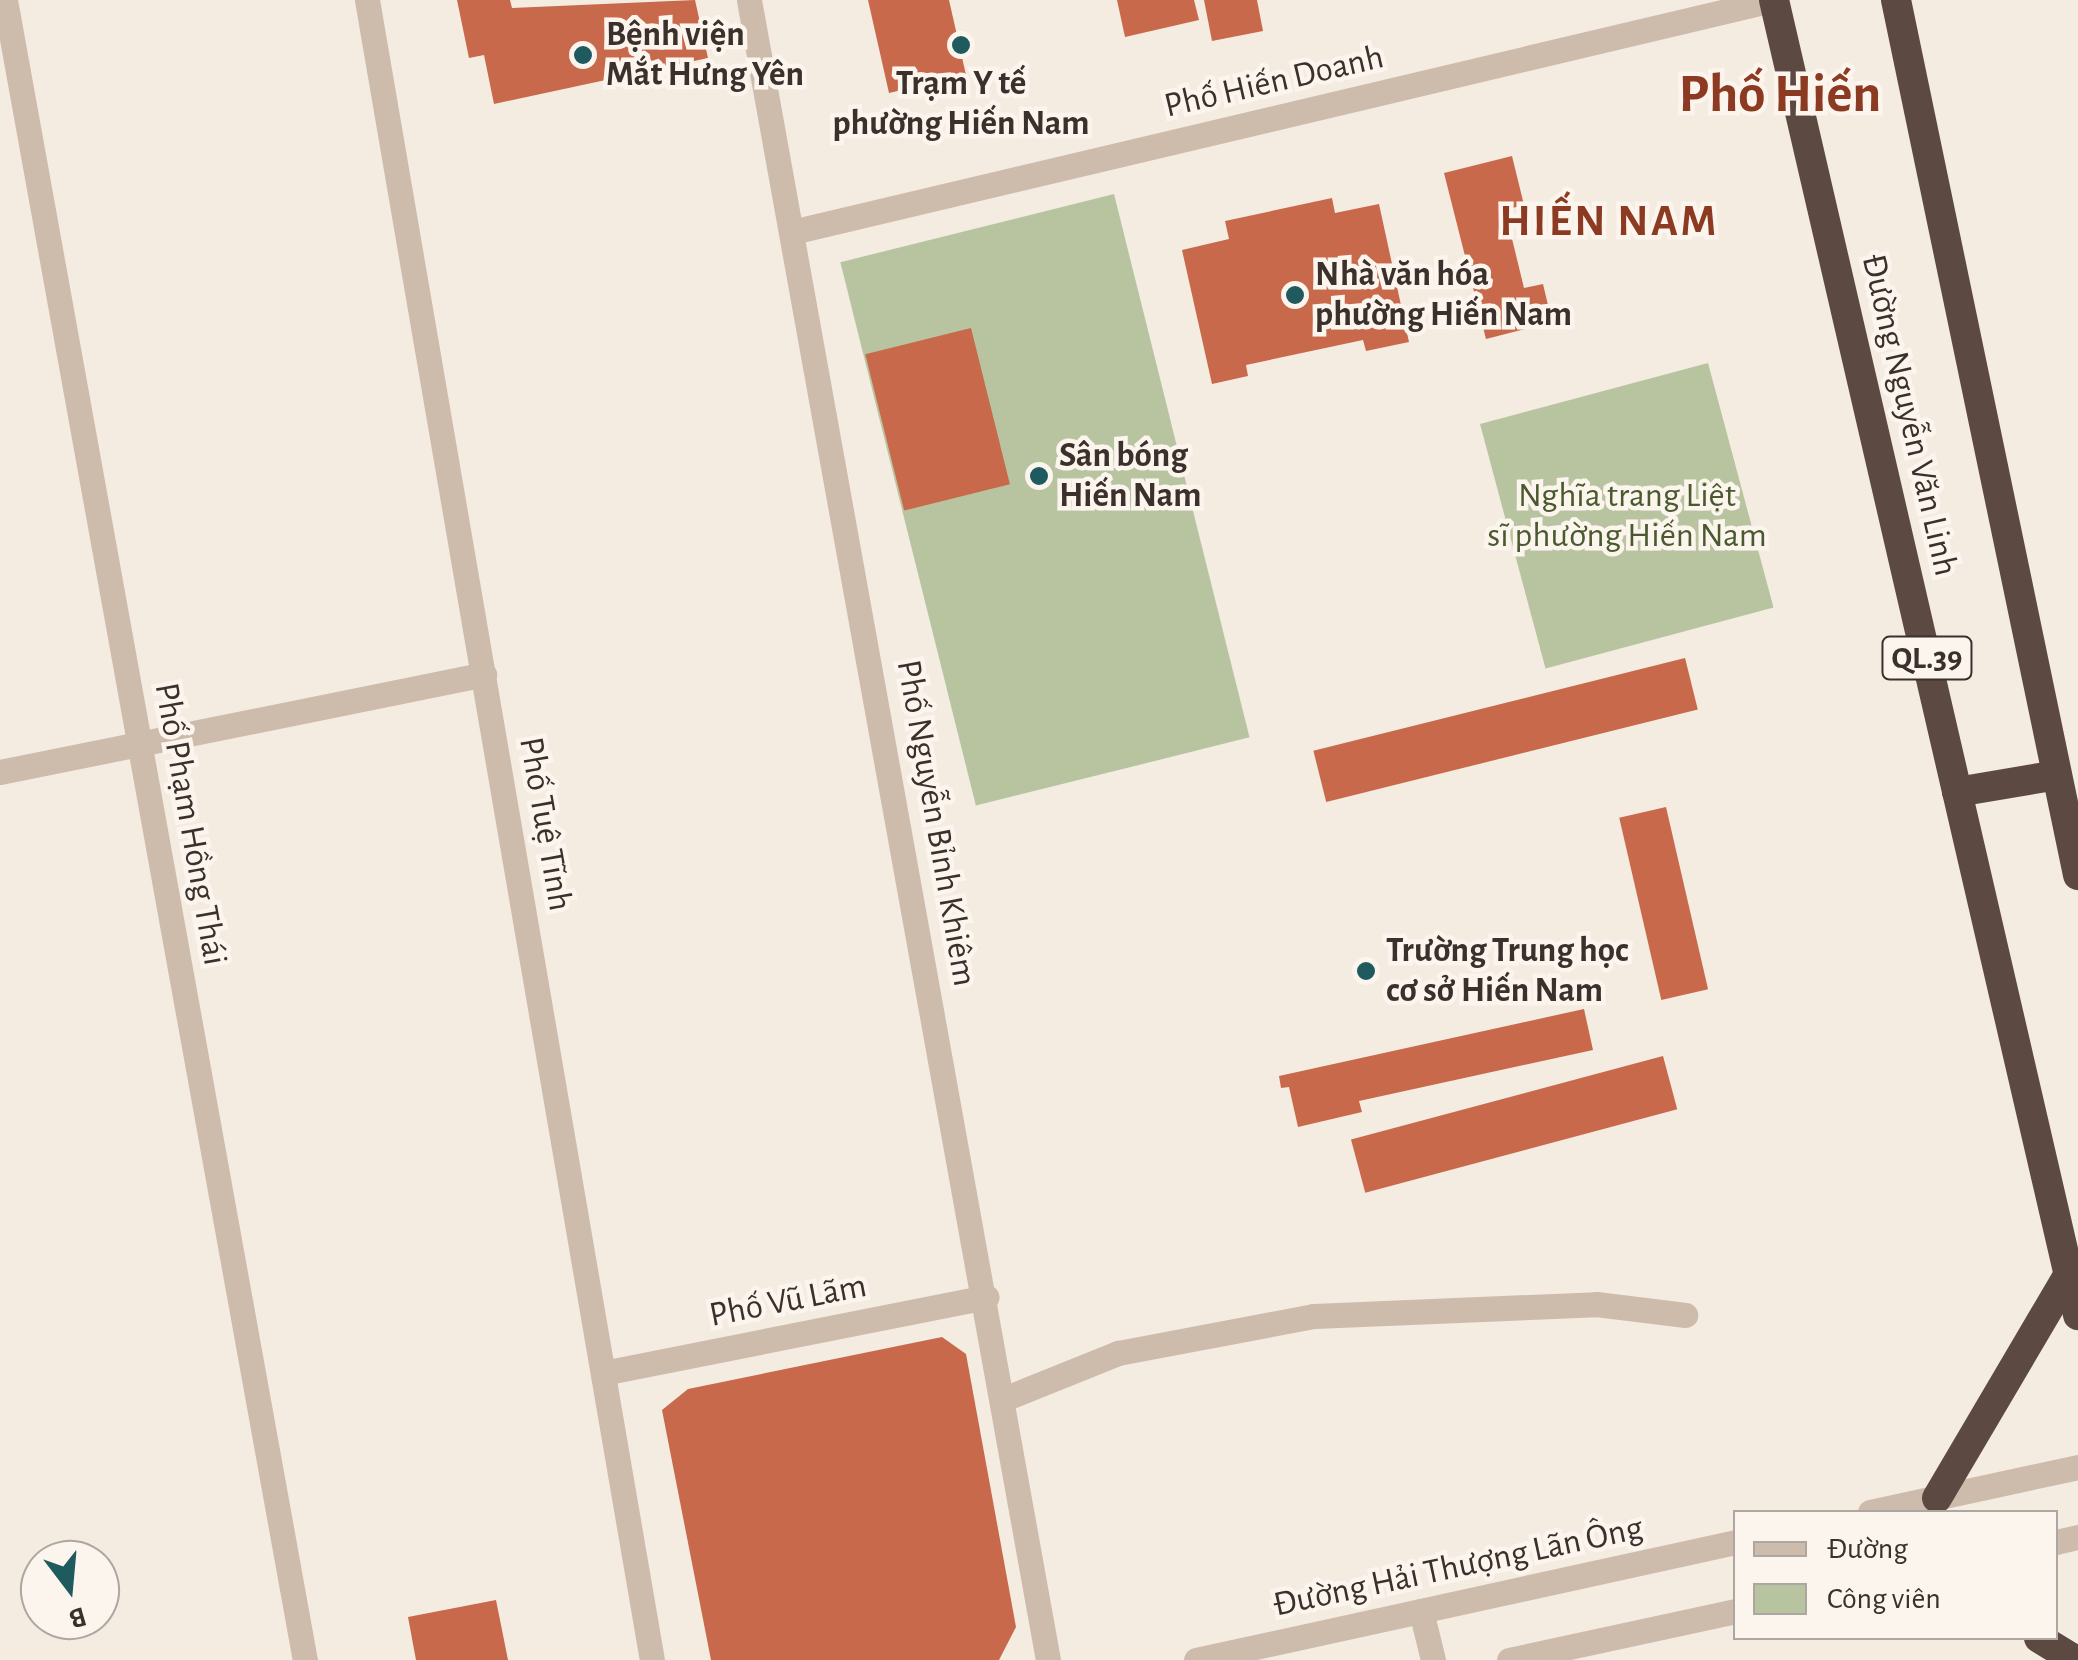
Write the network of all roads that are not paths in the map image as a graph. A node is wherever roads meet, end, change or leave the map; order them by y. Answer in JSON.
{"nodes":[{"id":1,"x":5,"y":0,"type":"edge"},
{"id":2,"x":367,"y":0,"type":"edge"},
{"id":3,"x":749,"y":0,"type":"edge"},
{"id":4,"x":1774,"y":0,"type":"edge"},
{"id":5,"x":1896,"y":0,"type":"edge"},
{"id":6,"x":792,"y":232,"type":"junction"},
{"id":7,"x":484,"y":674,"type":"junction"},
{"id":8,"x":140,"y":745,"type":"junction"},
{"id":9,"x":0,"y":772,"type":"edge"},
{"id":10,"x":2057,"y":774,"type":"junction"},
{"id":11,"x":1957,"y":792,"type":"junction"},
{"id":12,"x":2078,"y":876,"type":"edge"},
{"id":13,"x":2069,"y":1274,"type":"junction"},
{"id":14,"x":987,"y":1297,"type":"junction"},
{"id":15,"x":1685,"y":1315,"type":"dead end"},
{"id":16,"x":2078,"y":1315,"type":"edge"},
{"id":17,"x":603,"y":1374,"type":"junction"},
{"id":18,"x":1006,"y":1398,"type":"junction"},
{"id":19,"x":2078,"y":1467,"type":"edge"},
{"id":20,"x":1937,"y":1498,"type":"junction"},
{"id":21,"x":1880,"y":1510,"type":"edge"},
{"id":22,"x":1733,"y":1543,"type":"edge"},
{"id":23,"x":1421,"y":1611,"type":"junction"},
{"id":24,"x":1733,"y":1612,"type":"edge"},
{"id":25,"x":2042,"y":1640,"type":"edge"},
{"id":26,"x":305,"y":1660,"type":"edge"},
{"id":27,"x":652,"y":1660,"type":"edge"},
{"id":28,"x":1048,"y":1660,"type":"edge"},
{"id":29,"x":1196,"y":1660,"type":"edge"},
{"id":30,"x":1434,"y":1660,"type":"edge"},
{"id":31,"x":1509,"y":1660,"type":"edge"},
{"id":32,"x":2075,"y":1660,"type":"edge"}],
"edges":[{"from":1,"to":8,"type":"street","name":"Phố Phạm Hồng Thái"},
{"from":2,"to":7,"type":"street","name":"Phố Tuệ Tĩnh"},
{"from":3,"to":6,"type":"street","name":"Phố Nguyễn Bỉnh Khiêm"},
{"from":4,"to":6,"type":"street","name":"Phố Hiến Doanh"},
{"from":4,"to":11,"type":"highway","name":"Đường Nguyễn Văn Linh","number":"QL.39"},
{"from":5,"to":10,"type":"highway","name":"Đường Nguyễn Văn Linh","number":"QL.39"},
{"from":6,"to":14,"type":"street","name":"Phố Nguyễn Bỉnh Khiêm"},
{"from":7,"to":8,"type":"street"},
{"from":7,"to":17,"type":"street","name":"Phố Tuệ Tĩnh"},
{"from":8,"to":9,"type":"street"},
{"from":8,"to":26,"type":"street","name":"Phố Phạm Hồng Thái"},
{"from":10,"to":11,"type":"highway"},
{"from":10,"to":12,"type":"highway","name":"Đường Nguyễn Văn Linh","number":"QL.39"},
{"from":11,"to":13,"type":"highway","name":"Đường Nguyễn Văn Linh","number":"QL.39"},
{"from":13,"to":16,"type":"highway","name":"Đường Nguyễn Văn Linh","number":"QL.39"},
{"from":13,"to":20,"type":"highway"},
{"from":14,"to":17,"type":"street","name":"Phố Vũ Lãm"},
{"from":14,"to":18,"type":"street","name":"Phố Nguyễn Bỉnh Khiêm"},
{"from":15,"to":18,"type":"street"},
{"from":17,"to":27,"type":"street","name":"Phố Tuệ Tĩnh"},
{"from":18,"to":28,"type":"street","name":"Phố Nguyễn Bỉnh Khiêm"},
{"from":19,"to":20,"type":"street"},
{"from":20,"to":21,"type":"street"},
{"from":22,"to":23,"type":"street","name":"Đường Hải Thượng Lãn Ông"},
{"from":23,"to":29,"type":"street","name":"Đường Hải Thượng Lãn Ông"},
{"from":23,"to":30,"type":"street"},
{"from":24,"to":31,"type":"street"},
{"from":25,"to":32,"type":"highway"}]}
